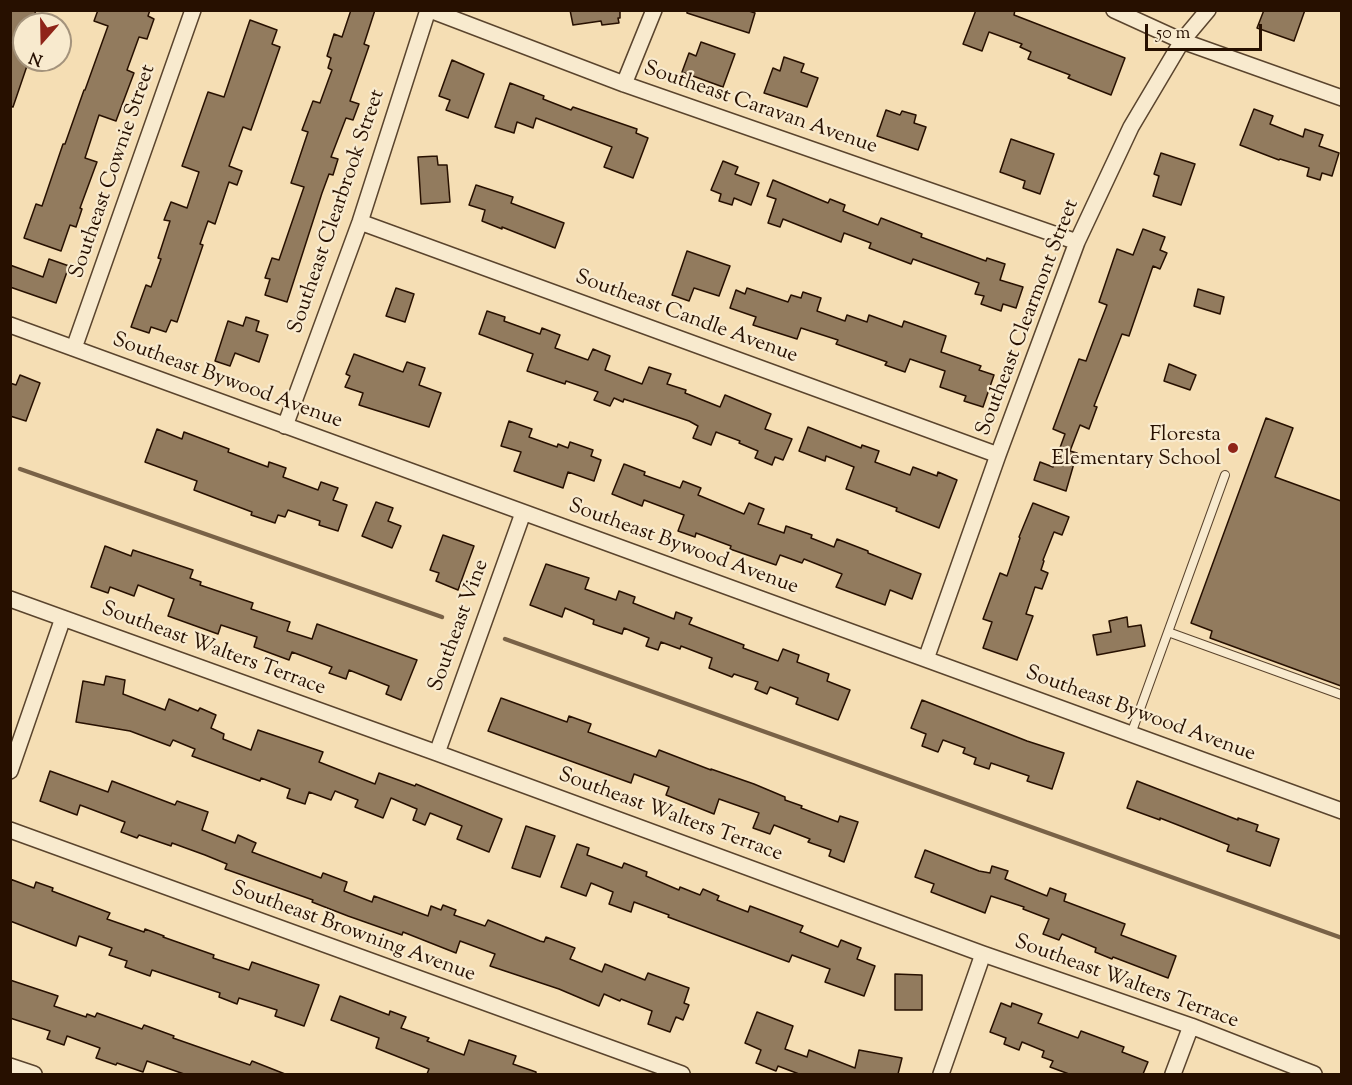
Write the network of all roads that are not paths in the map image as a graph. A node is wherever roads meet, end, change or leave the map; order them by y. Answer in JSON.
{"nodes":[{"id":1,"x":193,"y":10,"type":"edge"},
{"id":2,"x":429,"y":10,"type":"edge"},
{"id":3,"x":654,"y":10,"type":"edge"},
{"id":4,"x":1114,"y":10,"type":"edge"},
{"id":5,"x":1208,"y":10,"type":"edge"},
{"id":6,"x":1182,"y":41,"type":"junction"},
{"id":7,"x":624,"y":84,"type":"junction"},
{"id":8,"x":1341,"y":98,"type":"edge"},
{"id":9,"x":360,"y":222,"type":"junction"},
{"id":10,"x":1077,"y":242,"type":"junction"},
{"id":11,"x":10,"y":325,"type":"edge"},
{"id":12,"x":74,"y":348,"type":"junction"},
{"id":13,"x":285,"y":426,"type":"junction"},
{"id":14,"x":998,"y":455,"type":"junction"},
{"id":15,"x":1225,"y":475,"type":"dead end"},
{"id":16,"x":523,"y":513,"type":"junction"},
{"id":17,"x":10,"y":599,"type":"edge"},
{"id":18,"x":63,"y":618,"type":"junction"},
{"id":19,"x":1168,"y":632,"type":"junction"},
{"id":20,"x":926,"y":659,"type":"junction"},
{"id":21,"x":1341,"y":695,"type":"edge"},
{"id":22,"x":1131,"y":734,"type":"junction"},
{"id":23,"x":437,"y":753,"type":"junction"},
{"id":24,"x":10,"y":771,"type":"edge"},
{"id":25,"x":1341,"y":811,"type":"edge"},
{"id":26,"x":10,"y":830,"type":"edge"},
{"id":27,"x":983,"y":954,"type":"junction"},
{"id":28,"x":1191,"y":1026,"type":"junction"},
{"id":29,"x":10,"y":1066,"type":"edge"},
{"id":30,"x":34,"y":1074,"type":"edge"},
{"id":31,"x":682,"y":1074,"type":"edge"},
{"id":32,"x":941,"y":1074,"type":"edge"},
{"id":33,"x":1173,"y":1074,"type":"edge"},
{"id":34,"x":1314,"y":1074,"type":"edge"}],
"edges":[{"from":1,"to":12,"type":"street","name":"Southeast Cownie Street"},
{"from":2,"to":7,"type":"street","name":"Southeast Caravan Avenue"},
{"from":2,"to":9,"type":"street","name":"Southeast Clearbrook Street"},
{"from":3,"to":7,"type":"street"},
{"from":4,"to":6,"type":"street"},
{"from":5,"to":6,"type":"street","name":"Southeast Clearmont Street"},
{"from":6,"to":8,"type":"street"},
{"from":6,"to":10,"type":"street","name":"Southeast Clearmont Street"},
{"from":7,"to":10,"type":"street","name":"Southeast Caravan Avenue"},
{"from":9,"to":13,"type":"street","name":"Southeast Clearbrook Street"},
{"from":9,"to":14,"type":"street","name":"Southeast Candle Avenue"},
{"from":10,"to":14,"type":"street","name":"Southeast Clearmont Street"},
{"from":11,"to":12,"type":"street","name":"Southeast Bywood Avenue"},
{"from":12,"to":13,"type":"street","name":"Southeast Bywood Avenue"},
{"from":13,"to":16,"type":"street","name":"Southeast Bywood Avenue"},
{"from":14,"to":20,"type":"street","name":"Southeast Clearmont Street"},
{"from":15,"to":19,"type":"lane"},
{"from":16,"to":20,"type":"street","name":"Southeast Bywood Avenue"},
{"from":16,"to":23,"type":"street","name":"Southeast Vine"},
{"from":17,"to":18,"type":"street","name":"Southeast Walters Terrace"},
{"from":18,"to":23,"type":"street","name":"Southeast Walters Terrace"},
{"from":18,"to":24,"type":"street"},
{"from":19,"to":21,"type":"lane"},
{"from":19,"to":22,"type":"lane"},
{"from":20,"to":22,"type":"street","name":"Southeast Bywood Avenue"},
{"from":22,"to":25,"type":"street","name":"Southeast Bywood Avenue"},
{"from":23,"to":27,"type":"street","name":"Southeast Walters Terrace"},
{"from":26,"to":31,"type":"street","name":"Southeast Browning Avenue"},
{"from":27,"to":28,"type":"street","name":"Southeast Walters Terrace"},
{"from":27,"to":32,"type":"street"},
{"from":28,"to":33,"type":"street"},
{"from":28,"to":34,"type":"street","name":"Southeast Walters Terrace"},
{"from":29,"to":30,"type":"street"}]}
